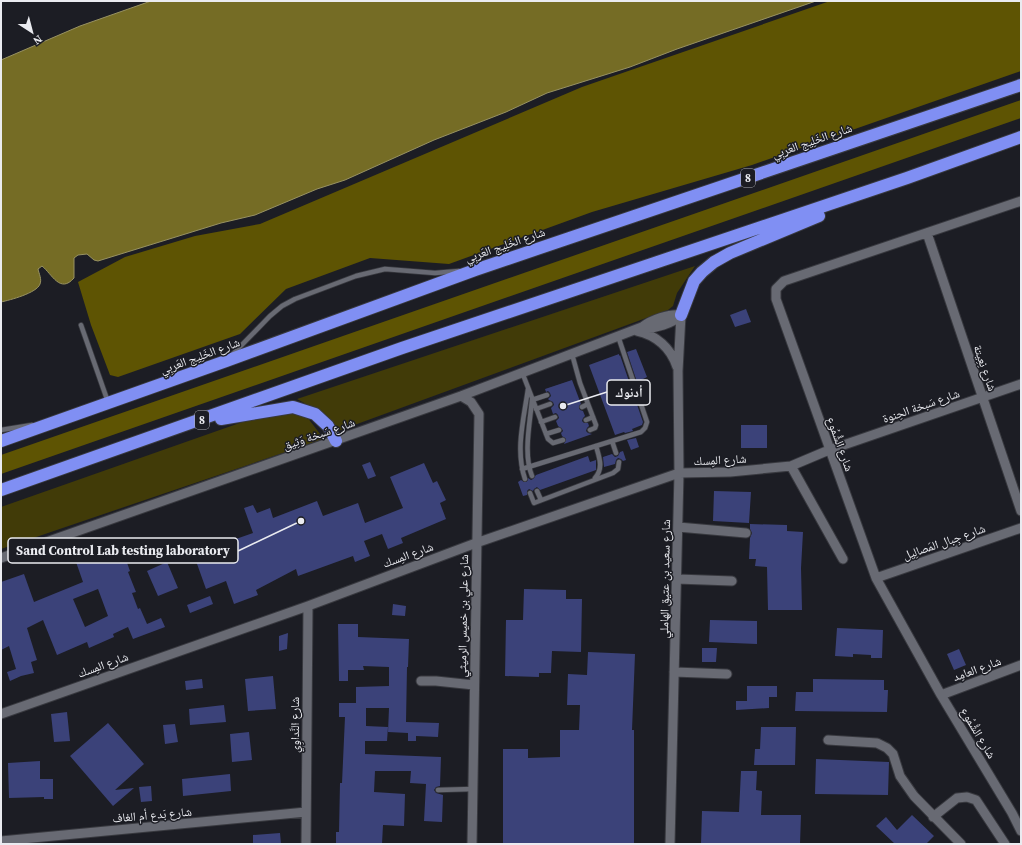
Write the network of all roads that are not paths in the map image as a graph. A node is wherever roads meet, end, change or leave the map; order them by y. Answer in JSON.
{"nodes":[{"id":1,"x":1021,"y":85,"type":"edge"},
{"id":2,"x":1021,"y":137,"type":"edge"},
{"id":3,"x":907,"y":178,"type":"junction"},
{"id":4,"x":1021,"y":201,"type":"edge"},
{"id":5,"x":927,"y":233,"type":"junction"},
{"id":6,"x":475,"y":270,"type":"junction"},
{"id":7,"x":681,"y":315,"type":"junction"},
{"id":8,"x":81,"y":325,"type":"dead end"},
{"id":9,"x":633,"y":331,"type":"junction"},
{"id":10,"x":618,"y":336,"type":"junction"},
{"id":11,"x":572,"y":354,"type":"junction"},
{"id":12,"x":226,"y":361,"type":"junction"},
{"id":13,"x":678,"y":371,"type":"junction"},
{"id":14,"x":522,"y":372,"type":"junction"},
{"id":15,"x":580,"y":383,"type":"junction"},
{"id":16,"x":1021,"y":384,"type":"edge"},
{"id":17,"x":574,"y":385,"type":"dead end"},
{"id":18,"x":528,"y":389,"type":"junction"},
{"id":19,"x":584,"y":392,"type":"junction"},
{"id":20,"x":577,"y":394,"type":"dead end"},
{"id":21,"x":547,"y":395,"type":"dead end"},
{"id":22,"x":461,"y":396,"type":"junction"},
{"id":23,"x":982,"y":398,"type":"junction"},
{"id":24,"x":532,"y":400,"type":"junction"},
{"id":25,"x":108,"y":403,"type":"junction"},
{"id":26,"x":550,"y":404,"type":"dead end"},
{"id":27,"x":588,"y":404,"type":"junction"},
{"id":28,"x":582,"y":407,"type":"dead end"},
{"id":29,"x":536,"y":409,"type":"junction"},
{"id":30,"x":555,"y":417,"type":"dead end"},
{"id":31,"x":593,"y":417,"type":"junction"},
{"id":32,"x":65,"y":418,"type":"junction"},
{"id":33,"x":586,"y":420,"type":"dead end"},
{"id":34,"x":541,"y":422,"type":"junction"},
{"id":35,"x":188,"y":424,"type":"junction"},
{"id":36,"x":1,"y":430,"type":"edge"},
{"id":37,"x":559,"y":430,"type":"dead end"},
{"id":38,"x":590,"y":430,"type":"dead end"},
{"id":39,"x":546,"y":434,"type":"junction"},
{"id":40,"x":563,"y":440,"type":"dead end"},
{"id":41,"x":1,"y":441,"type":"edge"},
{"id":42,"x":336,"y":441,"type":"junction"},
{"id":43,"x":612,"y":441,"type":"junction"},
{"id":44,"x":596,"y":446,"type":"junction"},
{"id":45,"x":829,"y":450,"type":"junction"},
{"id":46,"x":616,"y":453,"type":"dead end"},
{"id":47,"x":619,"y":462,"type":"dead end"},
{"id":48,"x":529,"y":466,"type":"junction"},
{"id":49,"x":791,"y":466,"type":"junction"},
{"id":50,"x":522,"y":469,"type":"junction"},
{"id":51,"x":679,"y":473,"type":"junction"},
{"id":52,"x":532,"y":476,"type":"dead end"},
{"id":53,"x":525,"y":479,"type":"dead end"},
{"id":54,"x":594,"y":479,"type":"junction"},
{"id":55,"x":1,"y":490,"type":"edge"},
{"id":56,"x":538,"y":491,"type":"dead end"},
{"id":57,"x":530,"y":493,"type":"dead end"},
{"id":58,"x":541,"y":500,"type":"junction"},
{"id":59,"x":1021,"y":511,"type":"edge"},
{"id":60,"x":678,"y":527,"type":"junction"},
{"id":61,"x":1021,"y":528,"type":"edge"},
{"id":62,"x":746,"y":533,"type":"dead end"},
{"id":63,"x":476,"y":543,"type":"junction"},
{"id":64,"x":1,"y":558,"type":"edge"},
{"id":65,"x":843,"y":559,"type":"dead end"},
{"id":66,"x":876,"y":578,"type":"junction"},
{"id":67,"x":677,"y":579,"type":"junction"},
{"id":68,"x":732,"y":581,"type":"dead end"},
{"id":69,"x":308,"y":606,"type":"junction"},
{"id":70,"x":1021,"y":665,"type":"edge"},
{"id":71,"x":674,"y":672,"type":"junction"},
{"id":72,"x":727,"y":674,"type":"dead end"},
{"id":73,"x":421,"y":681,"type":"dead end"},
{"id":74,"x":474,"y":685,"type":"junction"},
{"id":75,"x":940,"y":695,"type":"junction"},
{"id":76,"x":1,"y":714,"type":"edge"},
{"id":77,"x":828,"y":740,"type":"dead end"},
{"id":78,"x":473,"y":789,"type":"junction"},
{"id":79,"x":438,"y":790,"type":"dead end"},
{"id":80,"x":1021,"y":810,"type":"edge"},
{"id":81,"x":306,"y":812,"type":"junction"},
{"id":82,"x":1012,"y":813,"type":"junction"},
{"id":83,"x":933,"y":817,"type":"junction"},
{"id":84,"x":1021,"y":830,"type":"edge"},
{"id":85,"x":1,"y":841,"type":"edge"},
{"id":86,"x":306,"y":844,"type":"edge"},
{"id":87,"x":472,"y":844,"type":"edge"},
{"id":88,"x":670,"y":844,"type":"edge"},
{"id":89,"x":961,"y":844,"type":"edge"},
{"id":90,"x":1005,"y":844,"type":"edge"}],
"edges":[{"from":1,"to":6,"type":"highway","name":"شارع الخَلِيج العَربِي","number":"8"},
{"from":2,"to":3,"type":"highway","number":"8"},
{"from":3,"to":7,"type":"highway"},
{"from":3,"to":35,"type":"highway","number":"8"},
{"from":4,"to":5,"type":"street","name":"شارع الشُّمُوع"},
{"from":5,"to":23,"type":"street","name":"شارع نِعِيتة"},
{"from":5,"to":45,"type":"street","name":"شارع الشُّمُوع"},
{"from":6,"to":12,"type":"highway","name":"شارع الخَلِيج العَربِي","number":"8"},
{"from":6,"to":12,"type":"lane"},
{"from":7,"to":9,"type":"street","name":"شارع سَبخة وَثِيق"},
{"from":7,"to":13,"type":"street","name":"شارع سعيد بن عتيق الهاملي"},
{"from":8,"to":25,"type":"lane"},
{"from":9,"to":10,"type":"street","name":"شارع سَبخة وَثِيق"},
{"from":9,"to":13,"type":"street"},
{"from":10,"to":11,"type":"street","name":"شارع سَبخة وَثِيق"},
{"from":10,"to":43,"type":"lane"},
{"from":11,"to":14,"type":"street","name":"شارع سَبخة وَثِيق"},
{"from":11,"to":15,"type":"lane"},
{"from":12,"to":25,"type":"highway","name":"شارع الخَلِيج العَربِي","number":"8"},
{"from":13,"to":51,"type":"street","name":"شارع سعيد بن عتيق الهاملي"},
{"from":14,"to":18,"type":"lane"},
{"from":14,"to":22,"type":"street","name":"شارع سَبخة وَثِيق"},
{"from":15,"to":17,"type":"lane"},
{"from":15,"to":19,"type":"lane"},
{"from":16,"to":23,"type":"street","name":"شارع سَبخة الحِنوة"},
{"from":18,"to":24,"type":"lane"},
{"from":18,"to":50,"type":"lane"},
{"from":19,"to":20,"type":"lane"},
{"from":19,"to":27,"type":"lane"},
{"from":21,"to":24,"type":"lane"},
{"from":22,"to":42,"type":"street","name":"شارع سَبخة وَثِيق"},
{"from":22,"to":63,"type":"street","name":"شارع علي بن خميس الرميثي"},
{"from":23,"to":45,"type":"street","name":"شارع سَبخة الحِنوة"},
{"from":23,"to":59,"type":"street","name":"شارع نِعِيتة"},
{"from":24,"to":29,"type":"lane"},
{"from":24,"to":48,"type":"lane"},
{"from":25,"to":32,"type":"highway","name":"شارع الخَلِيج العَربِي","number":"8"},
{"from":26,"to":29,"type":"lane"},
{"from":27,"to":28,"type":"lane"},
{"from":27,"to":31,"type":"lane"},
{"from":29,"to":34,"type":"lane"},
{"from":30,"to":34,"type":"lane"},
{"from":31,"to":33,"type":"lane"},
{"from":31,"to":38,"type":"lane"},
{"from":32,"to":36,"type":"lane"},
{"from":32,"to":41,"type":"highway","name":"شارع الخَلِيج العَربِي","number":"8"},
{"from":34,"to":39,"type":"lane"},
{"from":35,"to":42,"type":"highway"},
{"from":35,"to":55,"type":"highway","number":"8"},
{"from":37,"to":39,"type":"lane"},
{"from":39,"to":40,"type":"lane"},
{"from":42,"to":64,"type":"street","name":"شارع سَبخة وَثِيق"},
{"from":43,"to":44,"type":"lane"},
{"from":43,"to":46,"type":"lane"},
{"from":44,"to":48,"type":"lane"},
{"from":44,"to":54,"type":"lane"},
{"from":45,"to":49,"type":"street","name":"شارع المِسك"},
{"from":45,"to":66,"type":"street","name":"شارع الشُّمُوع"},
{"from":47,"to":54,"type":"lane"},
{"from":48,"to":50,"type":"lane"},
{"from":48,"to":52,"type":"lane"},
{"from":49,"to":51,"type":"street","name":"شارع المِسك"},
{"from":49,"to":65,"type":"street"},
{"from":50,"to":53,"type":"lane"},
{"from":51,"to":60,"type":"street","name":"شارع سعيد بن عتيق الهاملي"},
{"from":51,"to":63,"type":"street","name":"شارع المِسك"},
{"from":54,"to":58,"type":"lane"},
{"from":56,"to":58,"type":"lane"},
{"from":57,"to":58,"type":"lane"},
{"from":60,"to":62,"type":"street"},
{"from":60,"to":67,"type":"street","name":"شارع سعيد بن عتيق الهاملي"},
{"from":61,"to":66,"type":"street","name":"شارع جِبال المَصالِيل"},
{"from":63,"to":69,"type":"street","name":"شارع المِسك"},
{"from":63,"to":74,"type":"street","name":"شارع علي بن خميس الرميثي"},
{"from":66,"to":75,"type":"street","name":"شارع الشُّمُوع"},
{"from":67,"to":68,"type":"street"},
{"from":67,"to":71,"type":"street","name":"شارع سعيد بن عتيق الهاملي"},
{"from":69,"to":76,"type":"street","name":"شارع المِسك"},
{"from":69,"to":81,"type":"street","name":"شارع النَّداوِي"},
{"from":70,"to":75,"type":"street","name":"شارع العامِد"},
{"from":71,"to":72,"type":"street"},
{"from":71,"to":88,"type":"street","name":"شارع سعيد بن عتيق الهاملي"},
{"from":73,"to":74,"type":"street"},
{"from":74,"to":78,"type":"street","name":"شارع علي بن خميس الرميثي"},
{"from":75,"to":82,"type":"street","name":"شارع الشُّمُوع"},
{"from":77,"to":83,"type":"street"},
{"from":78,"to":79,"type":"lane"},
{"from":78,"to":87,"type":"street","name":"شارع علي بن خميس الرميثي"},
{"from":80,"to":82,"type":"street"},
{"from":81,"to":85,"type":"street","name":"شارع بَدع أم الغاف"},
{"from":81,"to":86,"type":"street","name":"شارع النَّداوِي"},
{"from":82,"to":84,"type":"street","name":"شارع الشُّمُوع"},
{"from":83,"to":89,"type":"street"},
{"from":83,"to":90,"type":"street"}]}
